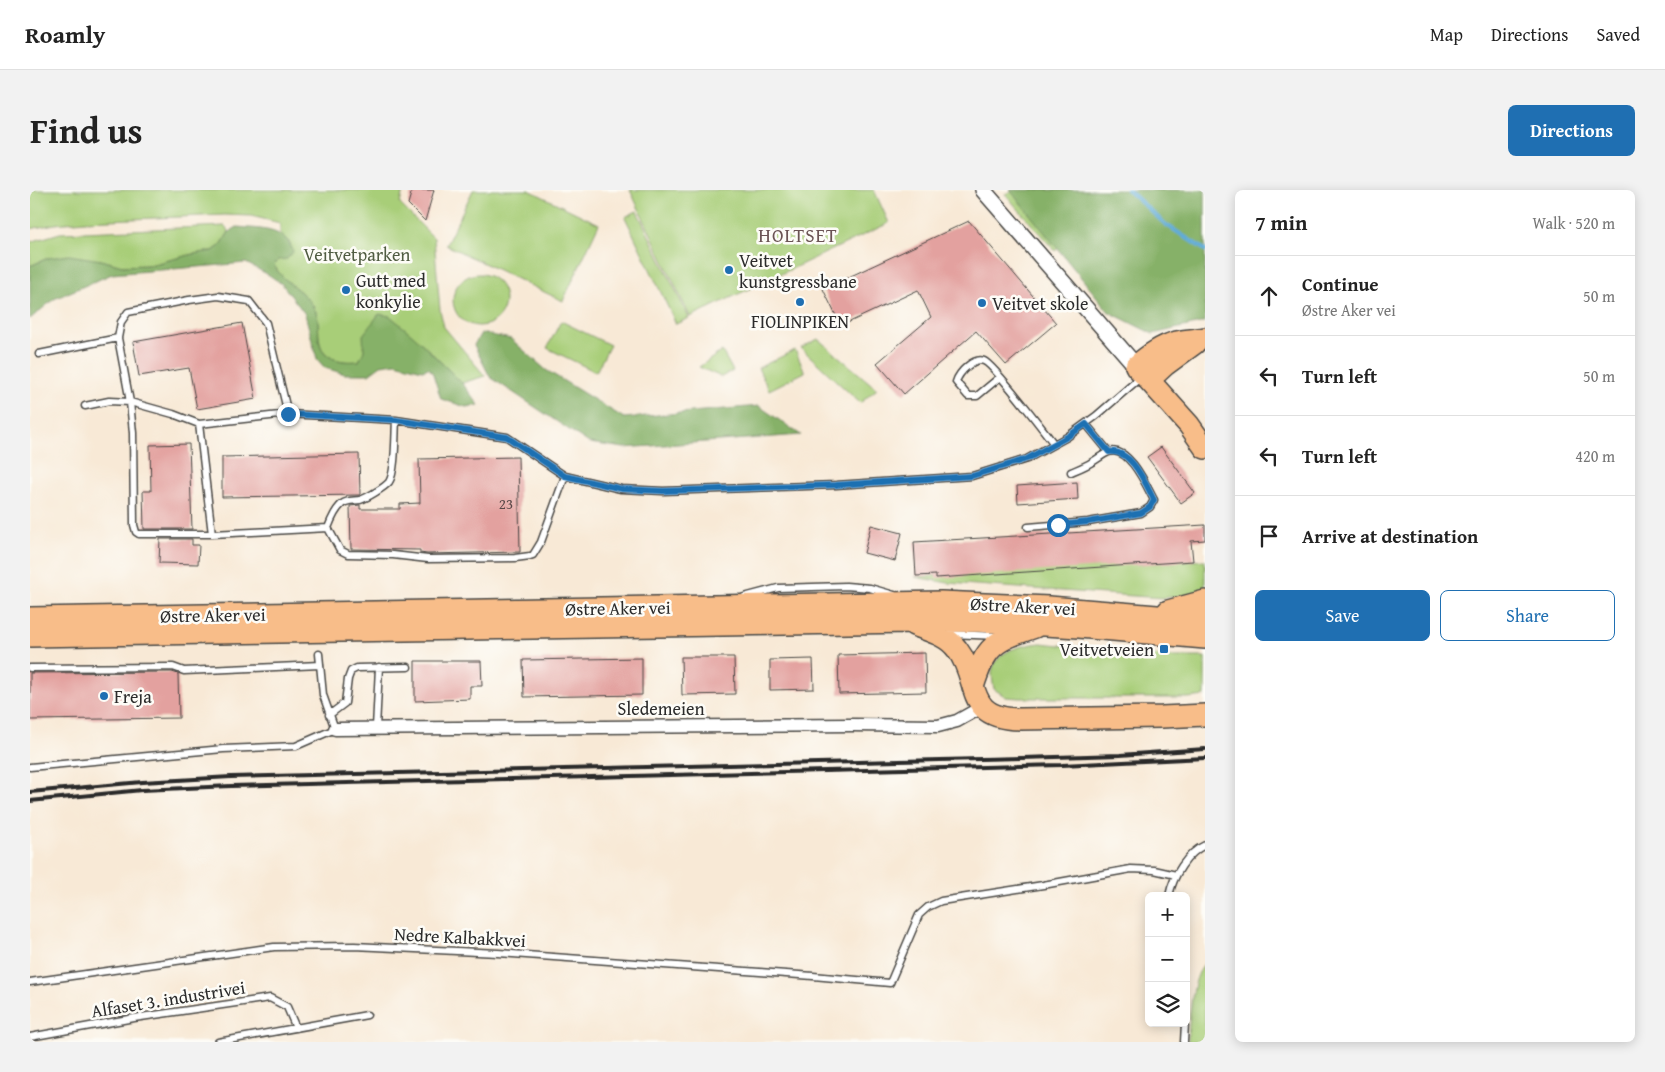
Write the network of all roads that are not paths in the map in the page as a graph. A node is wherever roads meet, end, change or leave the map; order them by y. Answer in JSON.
{"nodes":[{"id":1,"x":983,"y":190,"type":"edge"},
{"id":2,"x":118,"y":338,"type":"junction"},
{"id":3,"x":1203,"y":339,"type":"edge"},
{"id":4,"x":39,"y":354,"type":"dead end"},
{"id":5,"x":1143,"y":374,"type":"junction"},
{"id":6,"x":1000,"y":377,"type":"junction"},
{"id":7,"x":130,"y":402,"type":"junction"},
{"id":8,"x":85,"y":406,"type":"dead end"},
{"id":9,"x":288,"y":414,"type":"junction"},
{"id":10,"x":396,"y":420,"type":"junction"},
{"id":11,"x":199,"y":424,"type":"junction"},
{"id":12,"x":1086,"y":424,"type":"junction"},
{"id":13,"x":1054,"y":444,"type":"junction"},
{"id":14,"x":1205,"y":448,"type":"edge"},
{"id":15,"x":1109,"y":452,"type":"junction"},
{"id":16,"x":1071,"y":472,"type":"dead end"},
{"id":17,"x":565,"y":476,"type":"junction"},
{"id":18,"x":1028,"y":527,"type":"dead end"},
{"id":19,"x":328,"y":528,"type":"junction"},
{"id":20,"x":212,"y":534,"type":"junction"},
{"id":21,"x":1205,"y":601,"type":"edge"},
{"id":22,"x":906,"y":612,"type":"junction"},
{"id":23,"x":1151,"y":616,"type":"junction"},
{"id":24,"x":30,"y":618,"type":"edge"},
{"id":25,"x":1205,"y":620,"type":"edge"},
{"id":26,"x":1043,"y":624,"type":"junction"},
{"id":27,"x":938,"y":635,"type":"junction"},
{"id":28,"x":30,"y":636,"type":"edge"},
{"id":29,"x":1008,"y":637,"type":"junction"},
{"id":30,"x":1205,"y":638,"type":"edge"},
{"id":31,"x":320,"y":654,"type":"dead end"},
{"id":32,"x":320,"y":665,"type":"junction"},
{"id":33,"x":379,"y":667,"type":"junction"},
{"id":34,"x":408,"y":667,"type":"dead end"},
{"id":35,"x":30,"y":668,"type":"edge"},
{"id":36,"x":973,"y":687,"type":"junction"},
{"id":37,"x":982,"y":707,"type":"junction"},
{"id":38,"x":329,"y":715,"type":"junction"},
{"id":39,"x":1205,"y":715,"type":"edge"},
{"id":40,"x":376,"y":728,"type":"junction"},
{"id":41,"x":335,"y":729,"type":"junction"},
{"id":42,"x":30,"y":767,"type":"edge"},
{"id":43,"x":1205,"y":845,"type":"edge"},
{"id":44,"x":1176,"y":875,"type":"junction"},
{"id":45,"x":1170,"y":892,"type":"edge"},
{"id":46,"x":30,"y":982,"type":"edge"},
{"id":47,"x":367,"y":1015,"type":"dead end"},
{"id":48,"x":1185,"y":1027,"type":"edge"},
{"id":49,"x":296,"y":1028,"type":"junction"},
{"id":50,"x":30,"y":1037,"type":"edge"},
{"id":51,"x":218,"y":1042,"type":"edge"},
{"id":52,"x":1184,"y":1042,"type":"edge"}],
"edges":[{"from":1,"to":5,"type":"street"},
{"from":2,"to":4,"type":"lane"},
{"from":2,"to":7,"type":"lane"},
{"from":2,"to":9,"type":"lane"},
{"from":3,"to":5,"type":"highway"},
{"from":5,"to":12,"type":"lane"},
{"from":5,"to":14,"type":"highway"},
{"from":6,"to":6,"type":"lane"},
{"from":6,"to":13,"type":"lane"},
{"from":7,"to":8,"type":"lane"},
{"from":7,"to":11,"type":"lane"},
{"from":7,"to":20,"type":"lane"},
{"from":9,"to":10,"type":"lane"},
{"from":9,"to":11,"type":"lane"},
{"from":10,"to":17,"type":"lane"},
{"from":10,"to":19,"type":"lane"},
{"from":11,"to":20,"type":"lane"},
{"from":12,"to":13,"type":"lane"},
{"from":12,"to":15,"type":"lane"},
{"from":13,"to":17,"type":"lane"},
{"from":15,"to":16,"type":"lane"},
{"from":15,"to":18,"type":"lane"},
{"from":17,"to":19,"type":"lane"},
{"from":19,"to":20,"type":"lane"},
{"from":21,"to":23,"type":"highway"},
{"from":22,"to":23,"type":"highway","name":"Østre Aker vei"},
{"from":22,"to":24,"type":"highway","name":"Østre Aker vei"},
{"from":22,"to":26,"type":"highway","name":"Østre Aker vei"},
{"from":22,"to":27,"type":"highway"},
{"from":22,"to":28,"type":"highway","name":"Østre Aker vei"},
{"from":23,"to":25,"type":"highway","name":"Østre Aker vei"},
{"from":26,"to":29,"type":"highway"},
{"from":26,"to":30,"type":"highway","name":"Østre Aker vei"},
{"from":27,"to":29,"type":"lane"},
{"from":27,"to":36,"type":"highway"},
{"from":29,"to":36,"type":"highway"},
{"from":31,"to":32,"type":"lane"},
{"from":32,"to":35,"type":"lane"},
{"from":32,"to":38,"type":"lane"},
{"from":33,"to":34,"type":"lane"},
{"from":33,"to":38,"type":"lane"},
{"from":33,"to":40,"type":"lane"},
{"from":36,"to":37,"type":"highway"},
{"from":37,"to":39,"type":"highway"},
{"from":37,"to":40,"type":"street","name":"Sledemeien"},
{"from":38,"to":41,"type":"lane"},
{"from":40,"to":41,"type":"street","name":"Sledemeien"},
{"from":41,"to":42,"type":"lane"},
{"from":43,"to":44,"type":"lane"},
{"from":44,"to":45,"type":"lane"},
{"from":44,"to":46,"type":"lane","name":"Nedre Kalbakkvei"},
{"from":47,"to":49,"type":"lane"},
{"from":48,"to":52,"type":"lane"},
{"from":49,"to":50,"type":"lane","name":"Alfaset 3. industrivei"},
{"from":49,"to":51,"type":"lane"}]}
